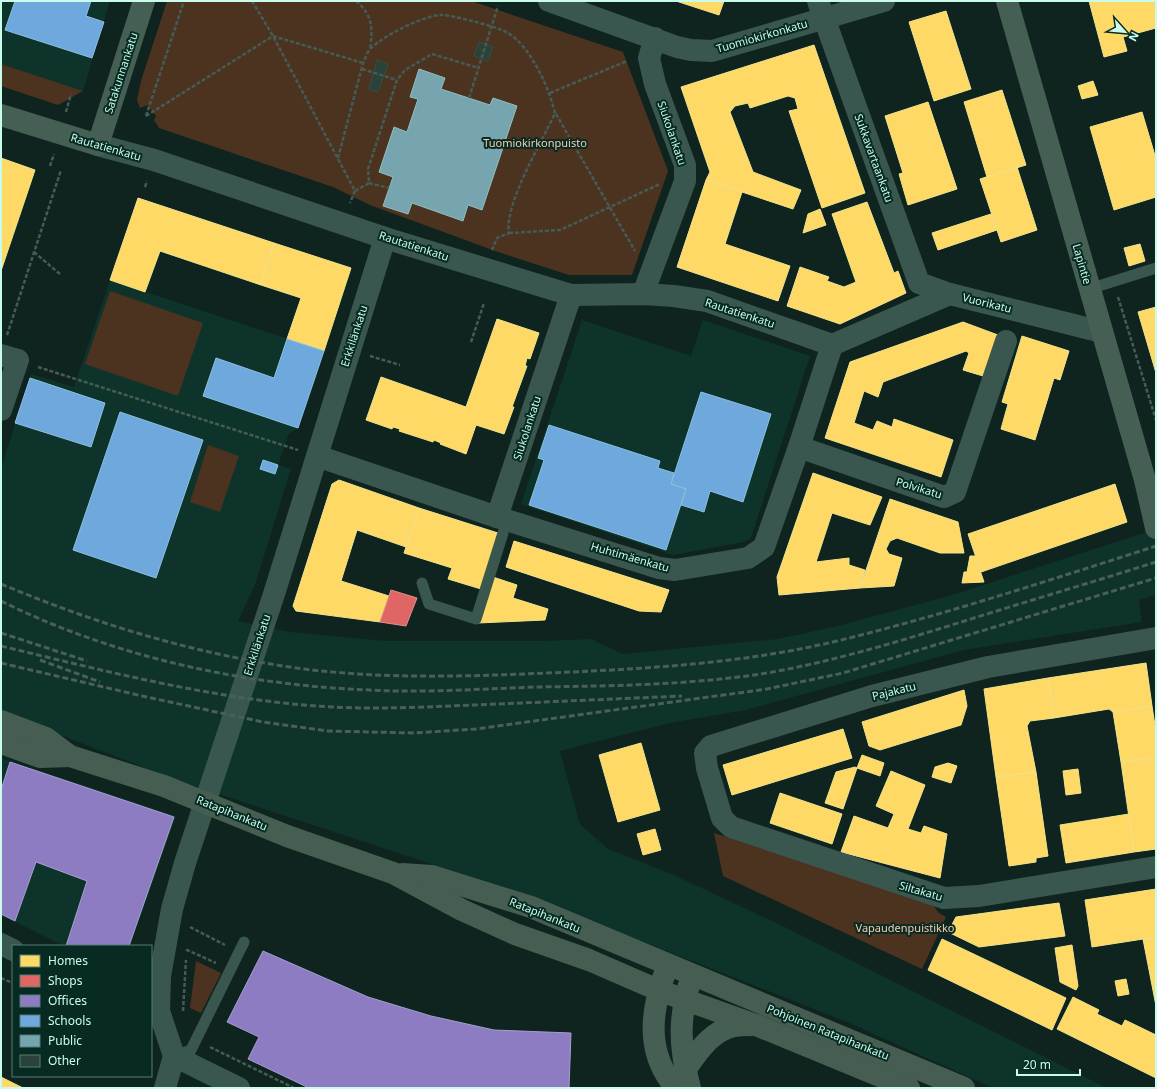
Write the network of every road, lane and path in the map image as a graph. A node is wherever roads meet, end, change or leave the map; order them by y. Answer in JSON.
{"nodes":[{"id":1,"x":144,"y":1,"type":"edge"},
{"id":2,"x":184,"y":1,"type":"edge"},
{"id":3,"x":252,"y":1,"type":"edge"},
{"id":4,"x":356,"y":1,"type":"edge"},
{"id":5,"x":549,"y":1,"type":"edge"},
{"id":6,"x":884,"y":1,"type":"edge"},
{"id":7,"x":1007,"y":1,"type":"edge"},
{"id":8,"x":498,"y":6,"type":"dead end"},
{"id":9,"x":822,"y":10,"type":"edge"},
{"id":10,"x":492,"y":26,"type":"junction"},
{"id":11,"x":273,"y":36,"type":"junction"},
{"id":12,"x":656,"y":38,"type":"junction"},
{"id":13,"x":370,"y":50,"type":"junction"},
{"id":14,"x":630,"y":60,"type":"dead end"},
{"id":15,"x":363,"y":63,"type":"junction"},
{"id":16,"x":479,"y":68,"type":"junction"},
{"id":17,"x":362,"y":69,"type":"junction"},
{"id":18,"x":397,"y":80,"type":"junction"},
{"id":19,"x":550,"y":93,"type":"junction"},
{"id":20,"x":470,"y":98,"type":"dead end"},
{"id":21,"x":555,"y":113,"type":"junction"},
{"id":22,"x":1,"y":115,"type":"edge"},
{"id":23,"x":98,"y":145,"type":"junction"},
{"id":24,"x":338,"y":158,"type":"junction"},
{"id":25,"x":61,"y":170,"type":"dead end"},
{"id":26,"x":369,"y":183,"type":"junction"},
{"id":27,"x":662,"y":184,"type":"dead end"},
{"id":28,"x":389,"y":188,"type":"dead end"},
{"id":29,"x":355,"y":191,"type":"junction"},
{"id":30,"x":350,"y":203,"type":"dead end"},
{"id":31,"x":609,"y":208,"type":"junction"},
{"id":32,"x":509,"y":233,"type":"junction"},
{"id":33,"x":385,"y":238,"type":"junction"},
{"id":34,"x":34,"y":252,"type":"junction"},
{"id":35,"x":491,"y":252,"type":"dead end"},
{"id":36,"x":638,"y":257,"type":"dead end"},
{"id":37,"x":1156,"y":268,"type":"edge"},
{"id":38,"x":61,"y":275,"type":"dead end"},
{"id":39,"x":1112,"y":282,"type":"junction"},
{"id":40,"x":1089,"y":289,"type":"junction"},
{"id":41,"x":643,"y":294,"type":"junction"},
{"id":42,"x":950,"y":294,"type":"junction"},
{"id":43,"x":571,"y":295,"type":"junction"},
{"id":44,"x":484,"y":303,"type":"dead end"},
{"id":45,"x":1102,"y":332,"type":"junction"},
{"id":46,"x":1,"y":335,"type":"edge"},
{"id":47,"x":1006,"y":341,"type":"dead end"},
{"id":48,"x":471,"y":342,"type":"dead end"},
{"id":49,"x":832,"y":345,"type":"junction"},
{"id":50,"x":370,"y":356,"type":"dead end"},
{"id":51,"x":10,"y":358,"type":"edge"},
{"id":52,"x":400,"y":365,"type":"dead end"},
{"id":53,"x":1,"y":410,"type":"edge"},
{"id":54,"x":1156,"y":420,"type":"edge"},
{"id":55,"x":799,"y":448,"type":"junction"},
{"id":56,"x":308,"y":453,"type":"junction"},
{"id":57,"x":1155,"y":514,"type":"edge"},
{"id":58,"x":500,"y":525,"type":"junction"},
{"id":59,"x":422,"y":583,"type":"dead end"},
{"id":60,"x":1156,"y":638,"type":"edge"},
{"id":61,"x":1,"y":721,"type":"edge"},
{"id":62,"x":1,"y":743,"type":"edge"},
{"id":63,"x":70,"y":756,"type":"junction"},
{"id":64,"x":722,"y":818,"type":"joint"},
{"id":65,"x":1156,"y":866,"type":"edge"},
{"id":66,"x":393,"y":873,"type":"junction"},
{"id":67,"x":189,"y":927,"type":"dead end"},
{"id":68,"x":1,"y":944,"type":"edge"},
{"id":69,"x":242,"y":947,"type":"joint"},
{"id":70,"x":12,"y":950,"type":"edge"},
{"id":71,"x":668,"y":965,"type":"junction"},
{"id":72,"x":692,"y":976,"type":"junction"},
{"id":73,"x":1,"y":978,"type":"edge"},
{"id":74,"x":12,"y":983,"type":"edge"},
{"id":75,"x":658,"y":990,"type":"junction"},
{"id":76,"x":684,"y":998,"type":"junction"},
{"id":77,"x":157,"y":1022,"type":"edge"},
{"id":78,"x":756,"y":1025,"type":"junction"},
{"id":79,"x":174,"y":1056,"type":"junction"},
{"id":80,"x":684,"y":1082,"type":"edge"},
{"id":81,"x":165,"y":1088,"type":"edge"},
{"id":82,"x":239,"y":1088,"type":"edge"},
{"id":83,"x":909,"y":1088,"type":"edge"},
{"id":84,"x":964,"y":1088,"type":"edge"}],
"edges":[{"from":1,"to":23,"type":"main road","name":"Satakunnankatu"},
{"from":2,"to":11,"type":"path"},
{"from":3,"to":11,"type":"path"},
{"from":4,"to":13,"type":"path"},
{"from":5,"to":12,"type":"street","name":"Tuomiokirkonkatu"},
{"from":6,"to":9,"type":"street","name":"Tuomiokirkonkatu"},
{"from":7,"to":40,"type":"main road","name":"Lapintie"},
{"from":8,"to":10,"type":"path"},
{"from":9,"to":12,"type":"street","name":"Tuomiokirkonkatu"},
{"from":9,"to":42,"type":"street","name":"Sukkavartaankatu"},
{"from":10,"to":13,"type":"path"},
{"from":10,"to":16,"type":"path"},
{"from":10,"to":19,"type":"path"},
{"from":11,"to":15,"type":"path"},
{"from":11,"to":24,"type":"path"},
{"from":12,"to":41,"type":"street","name":"Siukolankatu"},
{"from":13,"to":15,"type":"path"},
{"from":14,"to":19,"type":"path"},
{"from":15,"to":17,"type":"path"},
{"from":16,"to":18,"type":"path"},
{"from":16,"to":20,"type":"path"},
{"from":17,"to":18,"type":"path"},
{"from":17,"to":24,"type":"path"},
{"from":18,"to":26,"type":"path"},
{"from":19,"to":21,"type":"path"},
{"from":21,"to":31,"type":"path"},
{"from":21,"to":32,"type":"path"},
{"from":22,"to":23,"type":"main road","name":"Rautatienkatu"},
{"from":23,"to":33,"type":"street","name":"Rautatienkatu"},
{"from":24,"to":29,"type":"path"},
{"from":25,"to":34,"type":"path"},
{"from":26,"to":28,"type":"path"},
{"from":26,"to":29,"type":"path"},
{"from":27,"to":31,"type":"path"},
{"from":29,"to":30,"type":"path"},
{"from":31,"to":32,"type":"path"},
{"from":31,"to":36,"type":"path"},
{"from":32,"to":35,"type":"path"},
{"from":33,"to":43,"type":"street","name":"Rautatienkatu"},
{"from":33,"to":56,"type":"street","name":"Erkkilänkatu"},
{"from":34,"to":38,"type":"path"},
{"from":34,"to":46,"type":"path"},
{"from":37,"to":39,"type":"lane"},
{"from":39,"to":40,"type":"lane"},
{"from":39,"to":54,"type":"path"},
{"from":40,"to":45,"type":"main road","name":"Lapintie"},
{"from":41,"to":43,"type":"street","name":"Rautatienkatu"},
{"from":41,"to":49,"type":"street","name":"Rautatienkatu"},
{"from":42,"to":45,"type":"street","name":"Vuorikatu"},
{"from":42,"to":49,"type":"street","name":"Vuorikatu"},
{"from":43,"to":58,"type":"street","name":"Siukolankatu"},
{"from":44,"to":48,"type":"path"},
{"from":45,"to":57,"type":"main road","name":"Lapintie"},
{"from":47,"to":55,"type":"street","name":"Polvikatu"},
{"from":49,"to":55,"type":"street","name":"Huhtimäenkatu"},
{"from":50,"to":52,"type":"path"},
{"from":51,"to":53,"type":"street"},
{"from":51,"to":56,"type":"path"},
{"from":55,"to":58,"type":"street","name":"Huhtimäenkatu"},
{"from":56,"to":58,"type":"street","name":"Huhtimäenkatu"},
{"from":56,"to":77,"type":"street","name":"Erkkilänkatu"},
{"from":58,"to":59,"type":"lane"},
{"from":60,"to":64,"type":"street","name":"Pajakatu"},
{"from":61,"to":63,"type":"main road","name":"Ratapihankatu"},
{"from":62,"to":63,"type":"main road","name":"Ratapihankatu"},
{"from":63,"to":66,"type":"main road","name":"Ratapihankatu"},
{"from":64,"to":65,"type":"street","name":"Siltakatu"},
{"from":66,"to":71,"type":"main road","name":"Ratapihankatu"},
{"from":66,"to":75,"type":"main road","name":"Ratapihankatu"},
{"from":67,"to":69,"type":"path"},
{"from":68,"to":70,"type":"street"},
{"from":69,"to":79,"type":"lane"},
{"from":71,"to":72,"type":"main road","name":"Ratapihankatu"},
{"from":71,"to":75,"type":"main road"},
{"from":72,"to":76,"type":"main road"},
{"from":72,"to":84,"type":"main road","name":"Pohjoinen Ratapihankatu"},
{"from":73,"to":74,"type":"path"},
{"from":75,"to":76,"type":"main road","name":"Ratapihankatu"},
{"from":75,"to":80,"type":"main road"},
{"from":76,"to":78,"type":"main road","name":"Pohjoinen Ratapihankatu"},
{"from":76,"to":80,"type":"main road"},
{"from":77,"to":79,"type":"street","name":"Erkkilänkatu"},
{"from":78,"to":80,"type":"main road"},
{"from":78,"to":83,"type":"main road","name":"Pohjoinen Ratapihankatu"},
{"from":79,"to":81,"type":"street"},
{"from":79,"to":82,"type":"street"}]}
